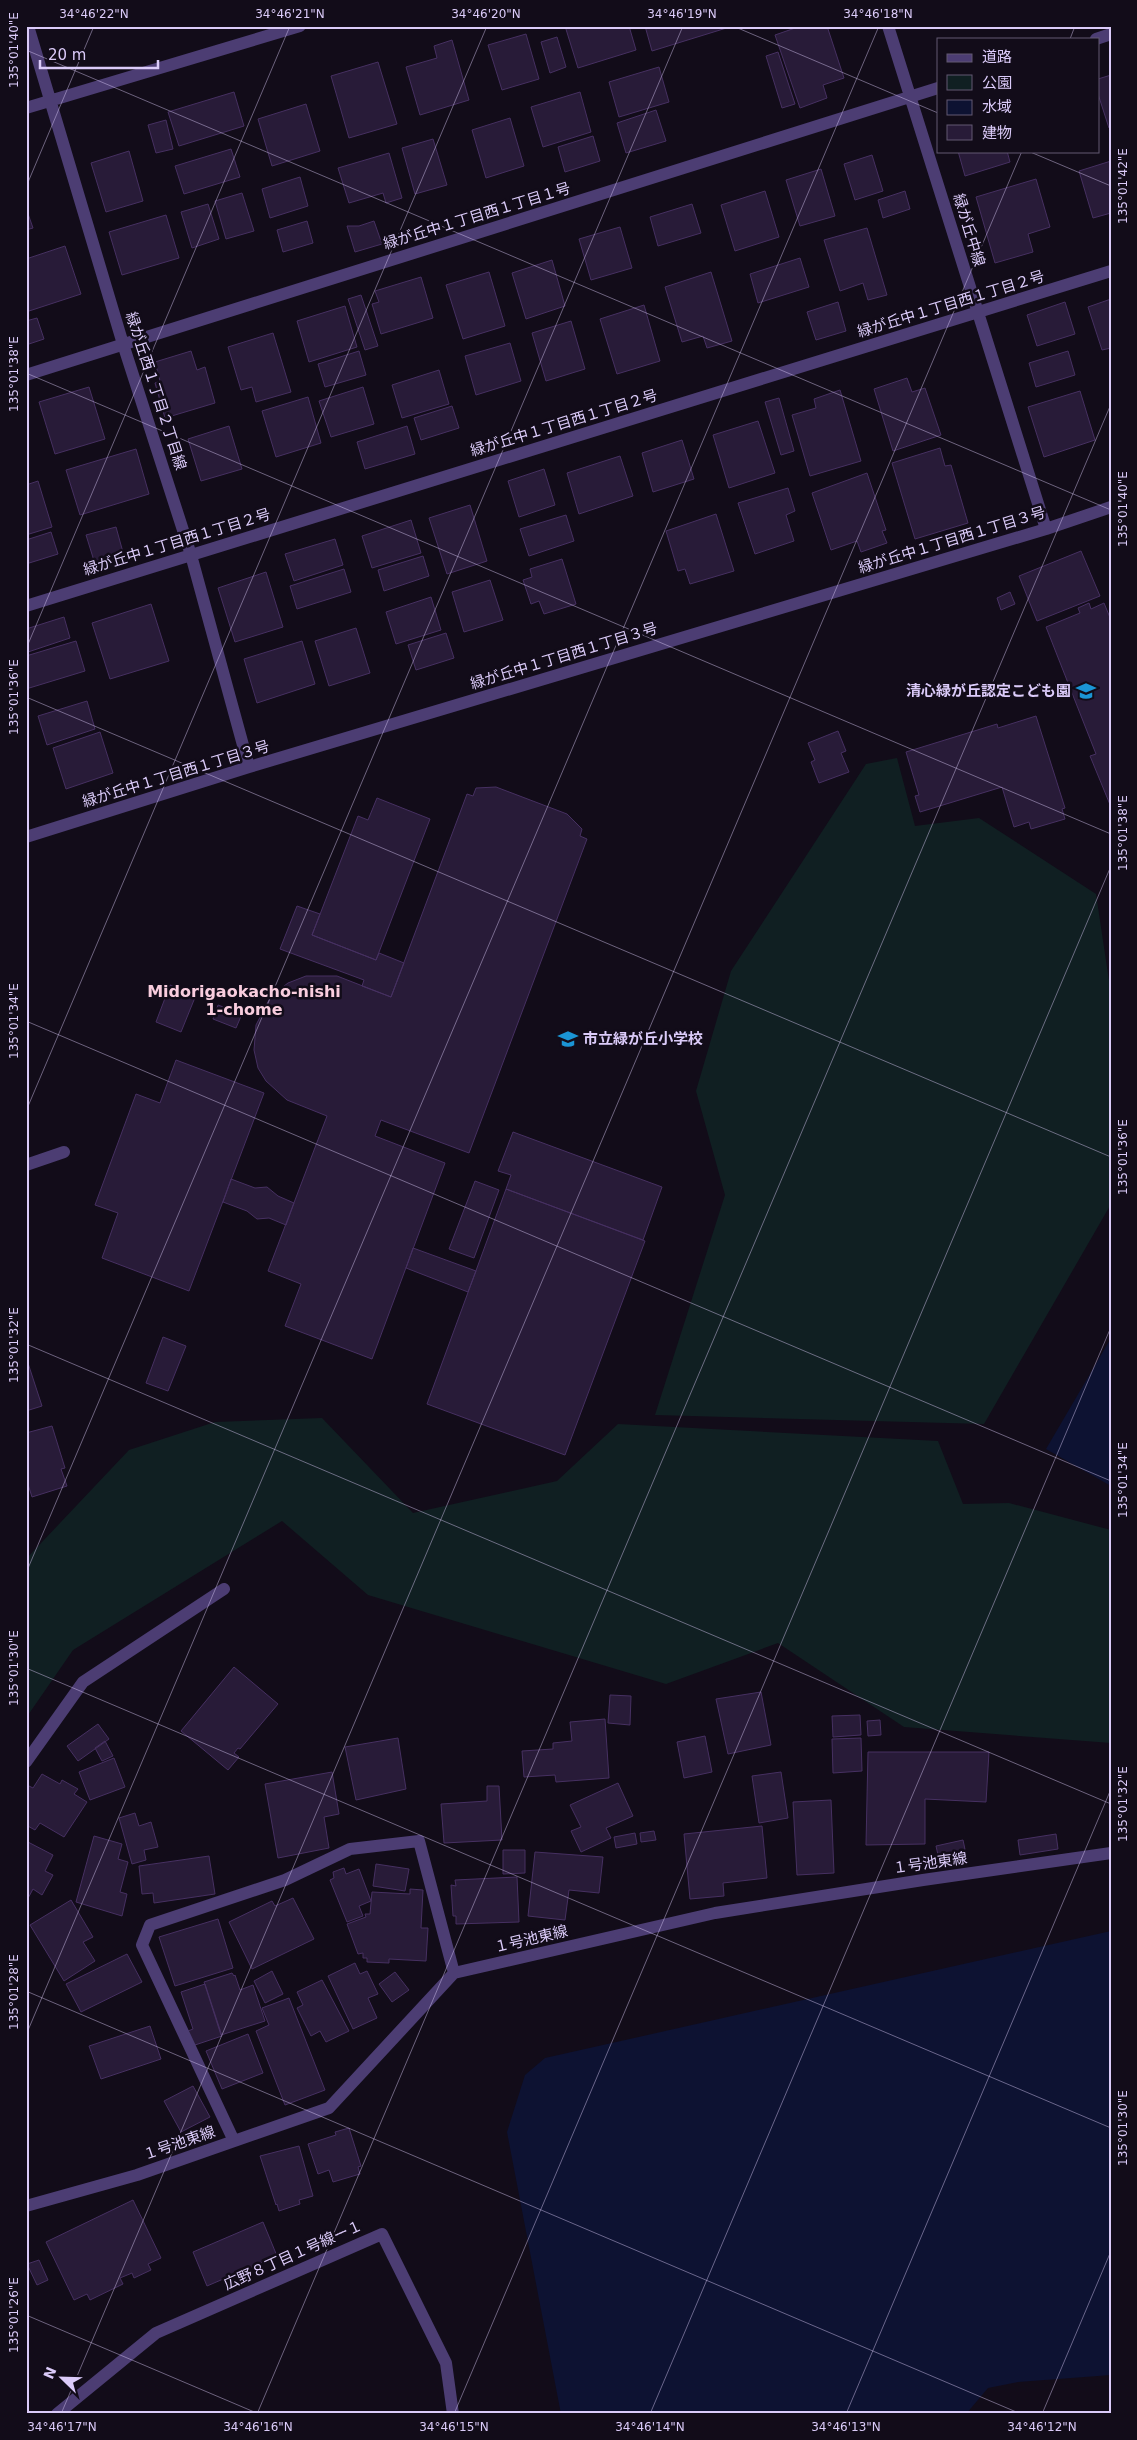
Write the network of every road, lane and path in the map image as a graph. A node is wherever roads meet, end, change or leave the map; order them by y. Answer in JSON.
{"nodes":[{"id":1,"x":28,"y":26,"type":"edge"},
{"id":2,"x":300,"y":26,"type":"edge"},
{"id":3,"x":888,"y":26,"type":"edge"},
{"id":4,"x":1111,"y":34,"type":"edge"},
{"id":5,"x":1099,"y":38,"type":"edge"},
{"id":6,"x":937,"y":88,"type":"edge"},
{"id":7,"x":910,"y":96,"type":"junction"},
{"id":8,"x":51,"y":101,"type":"junction"},
{"id":9,"x":26,"y":108,"type":"edge"},
{"id":10,"x":1111,"y":272,"type":"edge"},
{"id":11,"x":978,"y":312,"type":"junction"},
{"id":12,"x":123,"y":344,"type":"junction"},
{"id":13,"x":26,"y":375,"type":"edge"},
{"id":14,"x":1111,"y":507,"type":"edge"},
{"id":15,"x":1046,"y":529,"type":"junction"},
{"id":16,"x":191,"y":555,"type":"junction"},
{"id":17,"x":26,"y":606,"type":"edge"},
{"id":18,"x":249,"y":767,"type":"junction"},
{"id":19,"x":26,"y":837,"type":"edge"},
{"id":20,"x":64,"y":1152,"type":"dead end"},
{"id":21,"x":26,"y":1164,"type":"edge"},
{"id":22,"x":224,"y":1589,"type":"dead end"},
{"id":23,"x":26,"y":1762,"type":"edge"},
{"id":24,"x":1111,"y":1853,"type":"edge"},
{"id":25,"x":454,"y":1973,"type":"junction"},
{"id":26,"x":234,"y":2140,"type":"junction"},
{"id":27,"x":26,"y":2206,"type":"edge"},
{"id":28,"x":56,"y":2414,"type":"edge"},
{"id":29,"x":453,"y":2414,"type":"edge"}],
"edges":[{"from":1,"to":8,"type":"street","name":"緑が丘西１丁目２丁目線"},
{"from":2,"to":8,"type":"street"},
{"from":3,"to":7,"type":"street","name":"緑が丘中線"},
{"from":4,"to":5,"type":"street"},
{"from":6,"to":7,"type":"street","name":"緑が丘中１丁目西１丁目１号"},
{"from":7,"to":11,"type":"street","name":"緑が丘中線"},
{"from":7,"to":12,"type":"street","name":"緑が丘中１丁目西１丁目１号"},
{"from":8,"to":9,"type":"street"},
{"from":8,"to":12,"type":"street","name":"緑が丘西１丁目２丁目線"},
{"from":10,"to":11,"type":"street","name":"緑が丘中１丁目西１丁目２号"},
{"from":11,"to":15,"type":"street","name":"緑が丘中線"},
{"from":11,"to":16,"type":"street","name":"緑が丘中１丁目西１丁目２号"},
{"from":12,"to":13,"type":"street","name":"緑が丘中１丁目西１丁目１号"},
{"from":12,"to":16,"type":"street","name":"緑が丘西１丁目２丁目線"},
{"from":14,"to":15,"type":"street","name":"緑が丘中１丁目西１丁目３号"},
{"from":15,"to":18,"type":"street","name":"緑が丘中１丁目西１丁目３号"},
{"from":16,"to":17,"type":"street","name":"緑が丘中１丁目西１丁目２号"},
{"from":16,"to":18,"type":"street","name":"緑が丘西１丁目２丁目線"},
{"from":18,"to":19,"type":"street","name":"緑が丘中１丁目西１丁目３号"},
{"from":20,"to":21,"type":"street"},
{"from":22,"to":23,"type":"street"},
{"from":24,"to":25,"type":"street","name":"１号池東線"},
{"from":25,"to":26,"type":"street","name":"１号池東線"},
{"from":25,"to":26,"type":"street"},
{"from":26,"to":27,"type":"street","name":"１号池東線"},
{"from":28,"to":29,"type":"street","name":"広野８丁目１号線ー１"}]}
